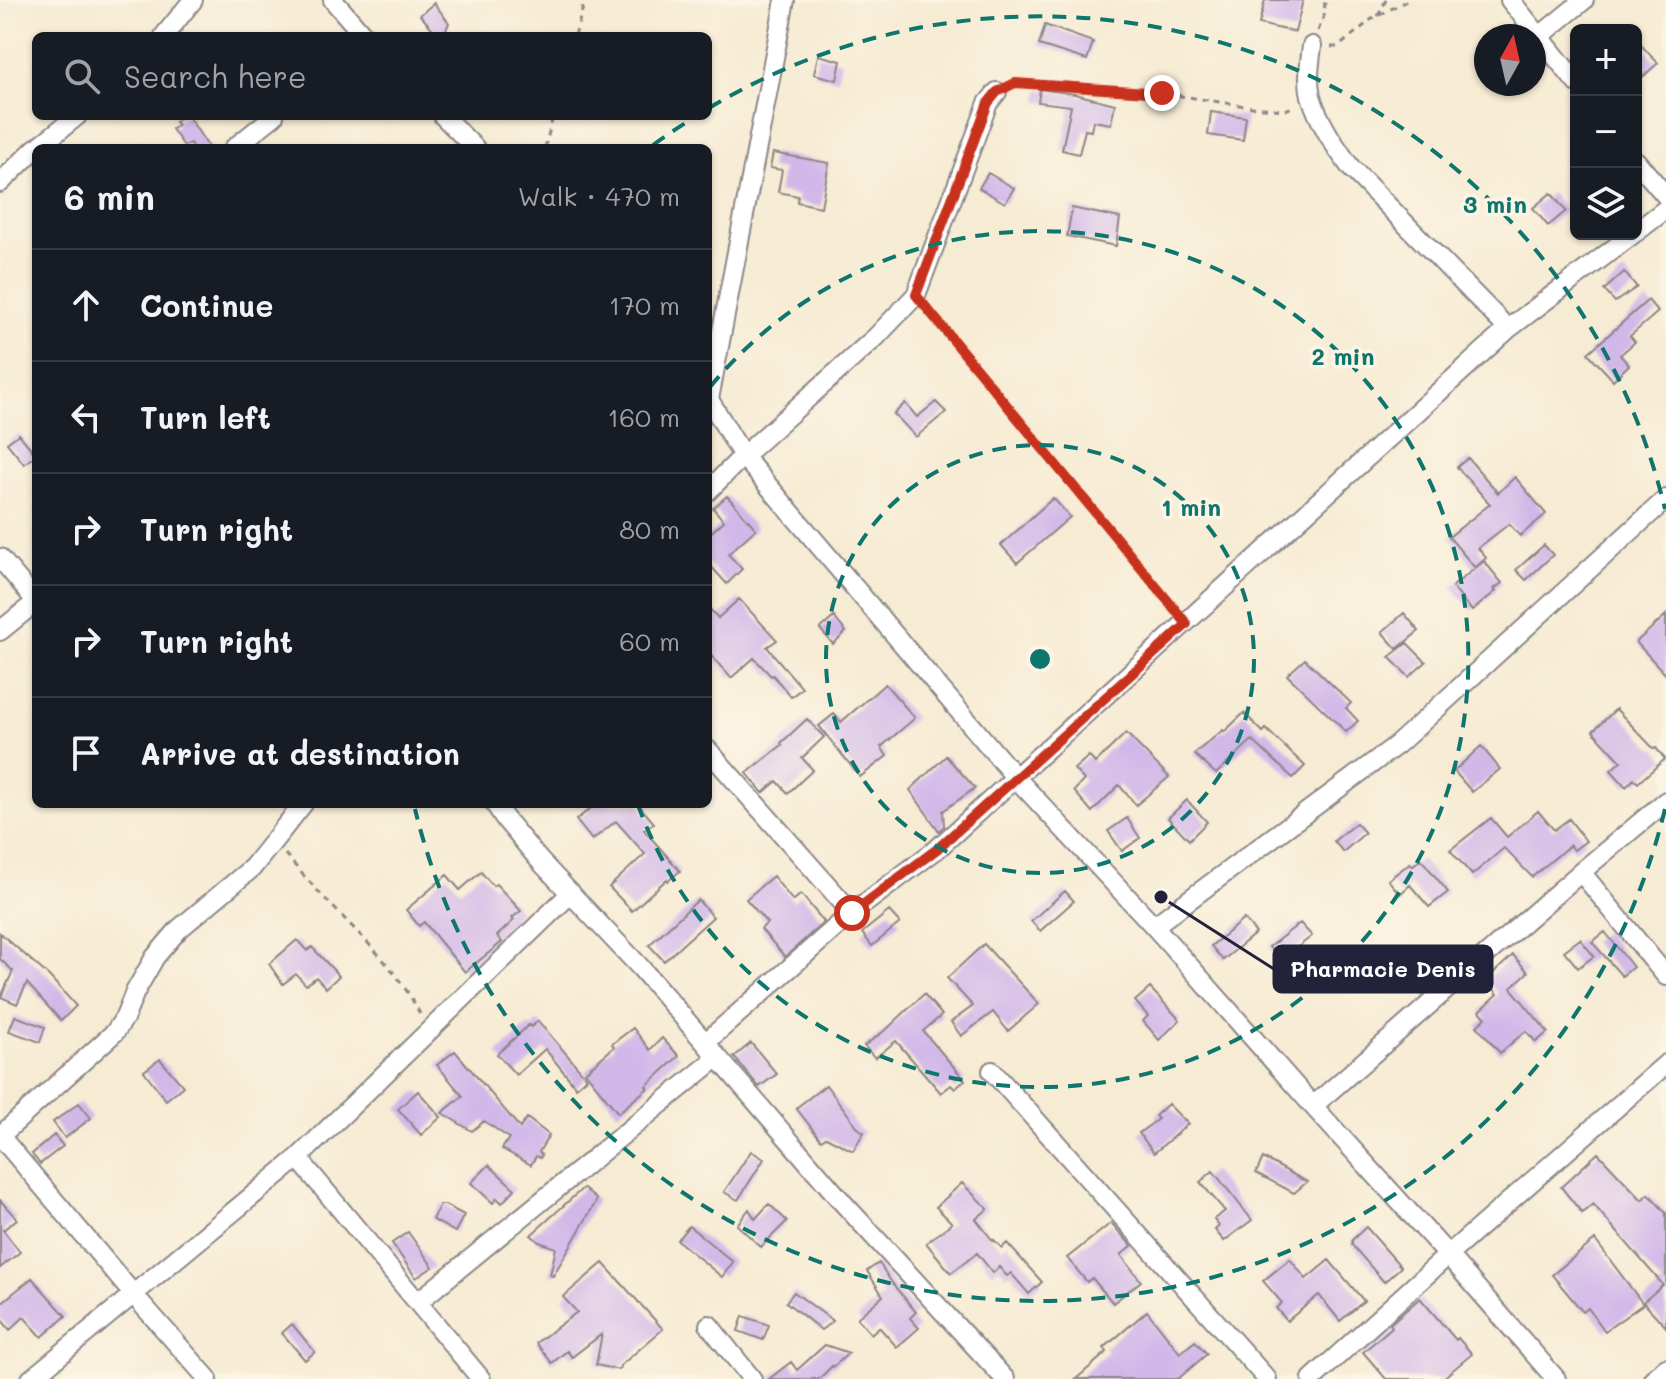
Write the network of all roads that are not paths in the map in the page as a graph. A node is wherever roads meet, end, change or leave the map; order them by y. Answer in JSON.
{"nodes":[{"id":1,"x":193,"y":0,"type":"edge"},
{"id":2,"x":333,"y":0,"type":"edge"},
{"id":3,"x":785,"y":0,"type":"edge"},
{"id":4,"x":1510,"y":0,"type":"edge"},
{"id":5,"x":1584,"y":0,"type":"edge"},
{"id":6,"x":1530,"y":24,"type":"edge"},
{"id":7,"x":1546,"y":31,"type":"edge"},
{"id":8,"x":167,"y":32,"type":"edge"},
{"id":9,"x":361,"y":32,"type":"edge"},
{"id":10,"x":1546,"y":44,"type":"edge"},
{"id":11,"x":1312,"y":46,"type":"road end"},
{"id":12,"x":1570,"y":74,"type":"edge"},
{"id":13,"x":997,"y":92,"type":"road end"},
{"id":14,"x":72,"y":120,"type":"edge"},
{"id":15,"x":269,"y":120,"type":"edge"},
{"id":16,"x":447,"y":120,"type":"edge"},
{"id":17,"x":41,"y":144,"type":"edge"},
{"id":18,"x":239,"y":144,"type":"edge"},
{"id":19,"x":471,"y":144,"type":"edge"},
{"id":20,"x":32,"y":152,"type":"edge"},
{"id":21,"x":1642,"y":168,"type":"edge"},
{"id":22,"x":0,"y":183,"type":"edge"},
{"id":23,"x":1666,"y":196,"type":"edge"},
{"id":24,"x":1666,"y":209,"type":"edge"},
{"id":25,"x":1642,"y":228,"type":"edge"},
{"id":26,"x":1626,"y":240,"type":"edge"},
{"id":27,"x":1508,"y":329,"type":"junction"},
{"id":28,"x":712,"y":382,"type":"edge"},
{"id":29,"x":712,"y":403,"type":"edge"},
{"id":30,"x":743,"y":456,"type":"junction"},
{"id":31,"x":712,"y":487,"type":"edge"},
{"id":32,"x":1666,"y":499,"type":"edge"},
{"id":33,"x":0,"y":558,"type":"edge"},
{"id":34,"x":32,"y":596,"type":"edge"},
{"id":35,"x":32,"y":604,"type":"edge"},
{"id":36,"x":0,"y":631,"type":"edge"},
{"id":37,"x":712,"y":755,"type":"edge"},
{"id":38,"x":1016,"y":778,"type":"junction"},
{"id":39,"x":1666,"y":801,"type":"edge"},
{"id":40,"x":300,"y":808,"type":"edge"},
{"id":41,"x":498,"y":808,"type":"edge"},
{"id":42,"x":1581,"y":872,"type":"junction"},
{"id":43,"x":571,"y":893,"type":"junction"},
{"id":44,"x":852,"y":913,"type":"junction"},
{"id":45,"x":1154,"y":926,"type":"junction"},
{"id":46,"x":1666,"y":976,"type":"edge"},
{"id":47,"x":706,"y":1042,"type":"junction"},
{"id":48,"x":717,"y":1058,"type":"junction"},
{"id":49,"x":1666,"y":1064,"type":"edge"},
{"id":50,"x":992,"y":1071,"type":"dead end"},
{"id":51,"x":1313,"y":1106,"type":"junction"},
{"id":52,"x":298,"y":1158,"type":"junction"},
{"id":53,"x":1448,"y":1255,"type":"junction"},
{"id":54,"x":133,"y":1294,"type":"junction"},
{"id":55,"x":419,"y":1301,"type":"junction"},
{"id":56,"x":709,"y":1325,"type":"dead end"},
{"id":57,"x":1666,"y":1368,"type":"edge"},
{"id":58,"x":31,"y":1379,"type":"edge"},
{"id":59,"x":208,"y":1379,"type":"edge"},
{"id":60,"x":481,"y":1379,"type":"edge"},
{"id":61,"x":752,"y":1379,"type":"edge"},
{"id":62,"x":1005,"y":1379,"type":"edge"},
{"id":63,"x":1267,"y":1379,"type":"edge"},
{"id":64,"x":1312,"y":1379,"type":"edge"},
{"id":65,"x":1556,"y":1379,"type":"edge"},
{"id":66,"x":1653,"y":1379,"type":"edge"}],
"edges":[{"from":1,"to":8,"type":"street"},
{"from":2,"to":9,"type":"street"},
{"from":3,"to":28,"type":"street"},
{"from":4,"to":6,"type":"street"},
{"from":5,"to":7,"type":"street"},
{"from":10,"to":12,"type":"street"},
{"from":11,"to":27,"type":"street"},
{"from":13,"to":30,"type":"street"},
{"from":14,"to":17,"type":"street"},
{"from":15,"to":18,"type":"street"},
{"from":16,"to":19,"type":"street"},
{"from":20,"to":22,"type":"street"},
{"from":21,"to":23,"type":"street"},
{"from":24,"to":25,"type":"street"},
{"from":26,"to":27,"type":"street"},
{"from":27,"to":38,"type":"street"},
{"from":29,"to":30,"type":"street"},
{"from":30,"to":31,"type":"street"},
{"from":30,"to":38,"type":"street"},
{"from":32,"to":45,"type":"street"},
{"from":33,"to":34,"type":"street"},
{"from":35,"to":36,"type":"street"},
{"from":37,"to":44,"type":"street"},
{"from":38,"to":44,"type":"street"},
{"from":38,"to":45,"type":"street"},
{"from":39,"to":42,"type":"street"},
{"from":40,"to":54,"type":"street"},
{"from":41,"to":43,"type":"street"},
{"from":42,"to":46,"type":"street"},
{"from":42,"to":51,"type":"street"},
{"from":43,"to":47,"type":"street"},
{"from":43,"to":52,"type":"street"},
{"from":44,"to":47,"type":"street"},
{"from":45,"to":51,"type":"street"},
{"from":47,"to":48,"type":"street"},
{"from":48,"to":55,"type":"street"},
{"from":48,"to":62,"type":"street"},
{"from":49,"to":53,"type":"street"},
{"from":50,"to":63,"type":"street"},
{"from":51,"to":53,"type":"street"},
{"from":52,"to":54,"type":"street"},
{"from":52,"to":55,"type":"street"},
{"from":53,"to":64,"type":"street"},
{"from":53,"to":65,"type":"street"},
{"from":54,"to":58,"type":"street"},
{"from":54,"to":59,"type":"street"},
{"from":55,"to":60,"type":"street"},
{"from":56,"to":61,"type":"street"},
{"from":57,"to":66,"type":"street"}]}
